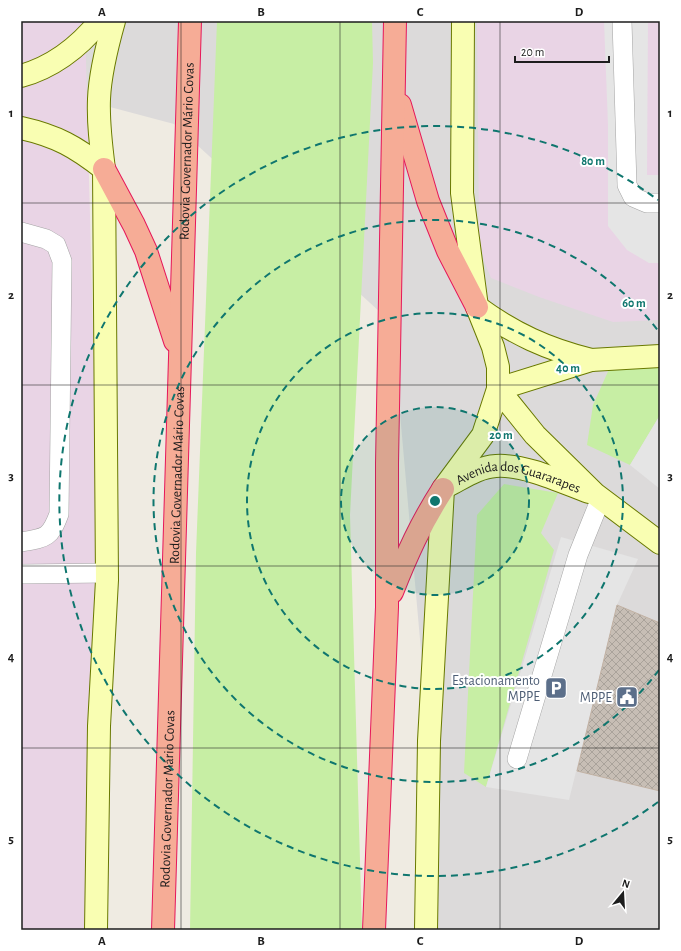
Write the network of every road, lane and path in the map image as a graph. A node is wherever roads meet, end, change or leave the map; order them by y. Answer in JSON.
{"nodes":[{"id":1,"x":100,"y":21,"type":"edge"},
{"id":2,"x":114,"y":21,"type":"edge"},
{"id":3,"x":190,"y":21,"type":"edge"},
{"id":4,"x":395,"y":21,"type":"edge"},
{"id":5,"x":463,"y":21,"type":"edge"},
{"id":6,"x":622,"y":21,"type":"edge"},
{"id":7,"x":21,"y":76,"type":"edge"},
{"id":8,"x":393,"y":83,"type":"junction"},
{"id":9,"x":22,"y":131,"type":"edge"},
{"id":10,"x":104,"y":169,"type":"junction"},
{"id":11,"x":660,"y":203,"type":"edge"},
{"id":12,"x":21,"y":232,"type":"edge"},
{"id":13,"x":477,"y":307,"type":"junction"},
{"id":14,"x":180,"y":356,"type":"junction"},
{"id":15,"x":660,"y":356,"type":"edge"},
{"id":16,"x":591,"y":360,"type":"junction"},
{"id":17,"x":498,"y":389,"type":"junction"},
{"id":18,"x":443,"y":488,"type":"junction"},
{"id":19,"x":598,"y":496,"type":"junction"},
{"id":20,"x":21,"y":542,"type":"edge"},
{"id":21,"x":660,"y":543,"type":"edge"},
{"id":22,"x":106,"y":573,"type":"junction"},
{"id":23,"x":21,"y":574,"type":"edge"},
{"id":24,"x":387,"y":607,"type":"junction"},
{"id":25,"x":517,"y":759,"type":"dead end"},
{"id":26,"x":96,"y":930,"type":"edge"},
{"id":27,"x":164,"y":930,"type":"edge"},
{"id":28,"x":374,"y":930,"type":"edge"},
{"id":29,"x":426,"y":930,"type":"edge"}],
"edges":[{"from":1,"to":7,"type":"main road"},
{"from":2,"to":10,"type":"main road"},
{"from":3,"to":14,"type":"highway","name":"Rodovia Governador Mário Covas"},
{"from":4,"to":8,"type":"highway"},
{"from":5,"to":13,"type":"main road"},
{"from":6,"to":11,"type":"lane"},
{"from":8,"to":13,"type":"highway"},
{"from":8,"to":24,"type":"highway"},
{"from":9,"to":10,"type":"main road"},
{"from":10,"to":14,"type":"highway"},
{"from":10,"to":22,"type":"main road"},
{"from":12,"to":20,"type":"lane"},
{"from":13,"to":16,"type":"main road"},
{"from":13,"to":17,"type":"main road"},
{"from":14,"to":27,"type":"highway","name":"Rodovia Governador Mário Covas"},
{"from":15,"to":16,"type":"main road"},
{"from":16,"to":17,"type":"main road"},
{"from":17,"to":18,"type":"main road"},
{"from":17,"to":19,"type":"main road","name":"Avenida dos Guararapes"},
{"from":18,"to":19,"type":"main road","name":"Avenida dos Guararapes"},
{"from":18,"to":24,"type":"highway"},
{"from":18,"to":29,"type":"main road"},
{"from":19,"to":21,"type":"main road","name":"Avenida dos Guararapes"},
{"from":19,"to":25,"type":"lane"},
{"from":22,"to":23,"type":"lane"},
{"from":22,"to":26,"type":"main road"},
{"from":24,"to":28,"type":"highway"}]}
